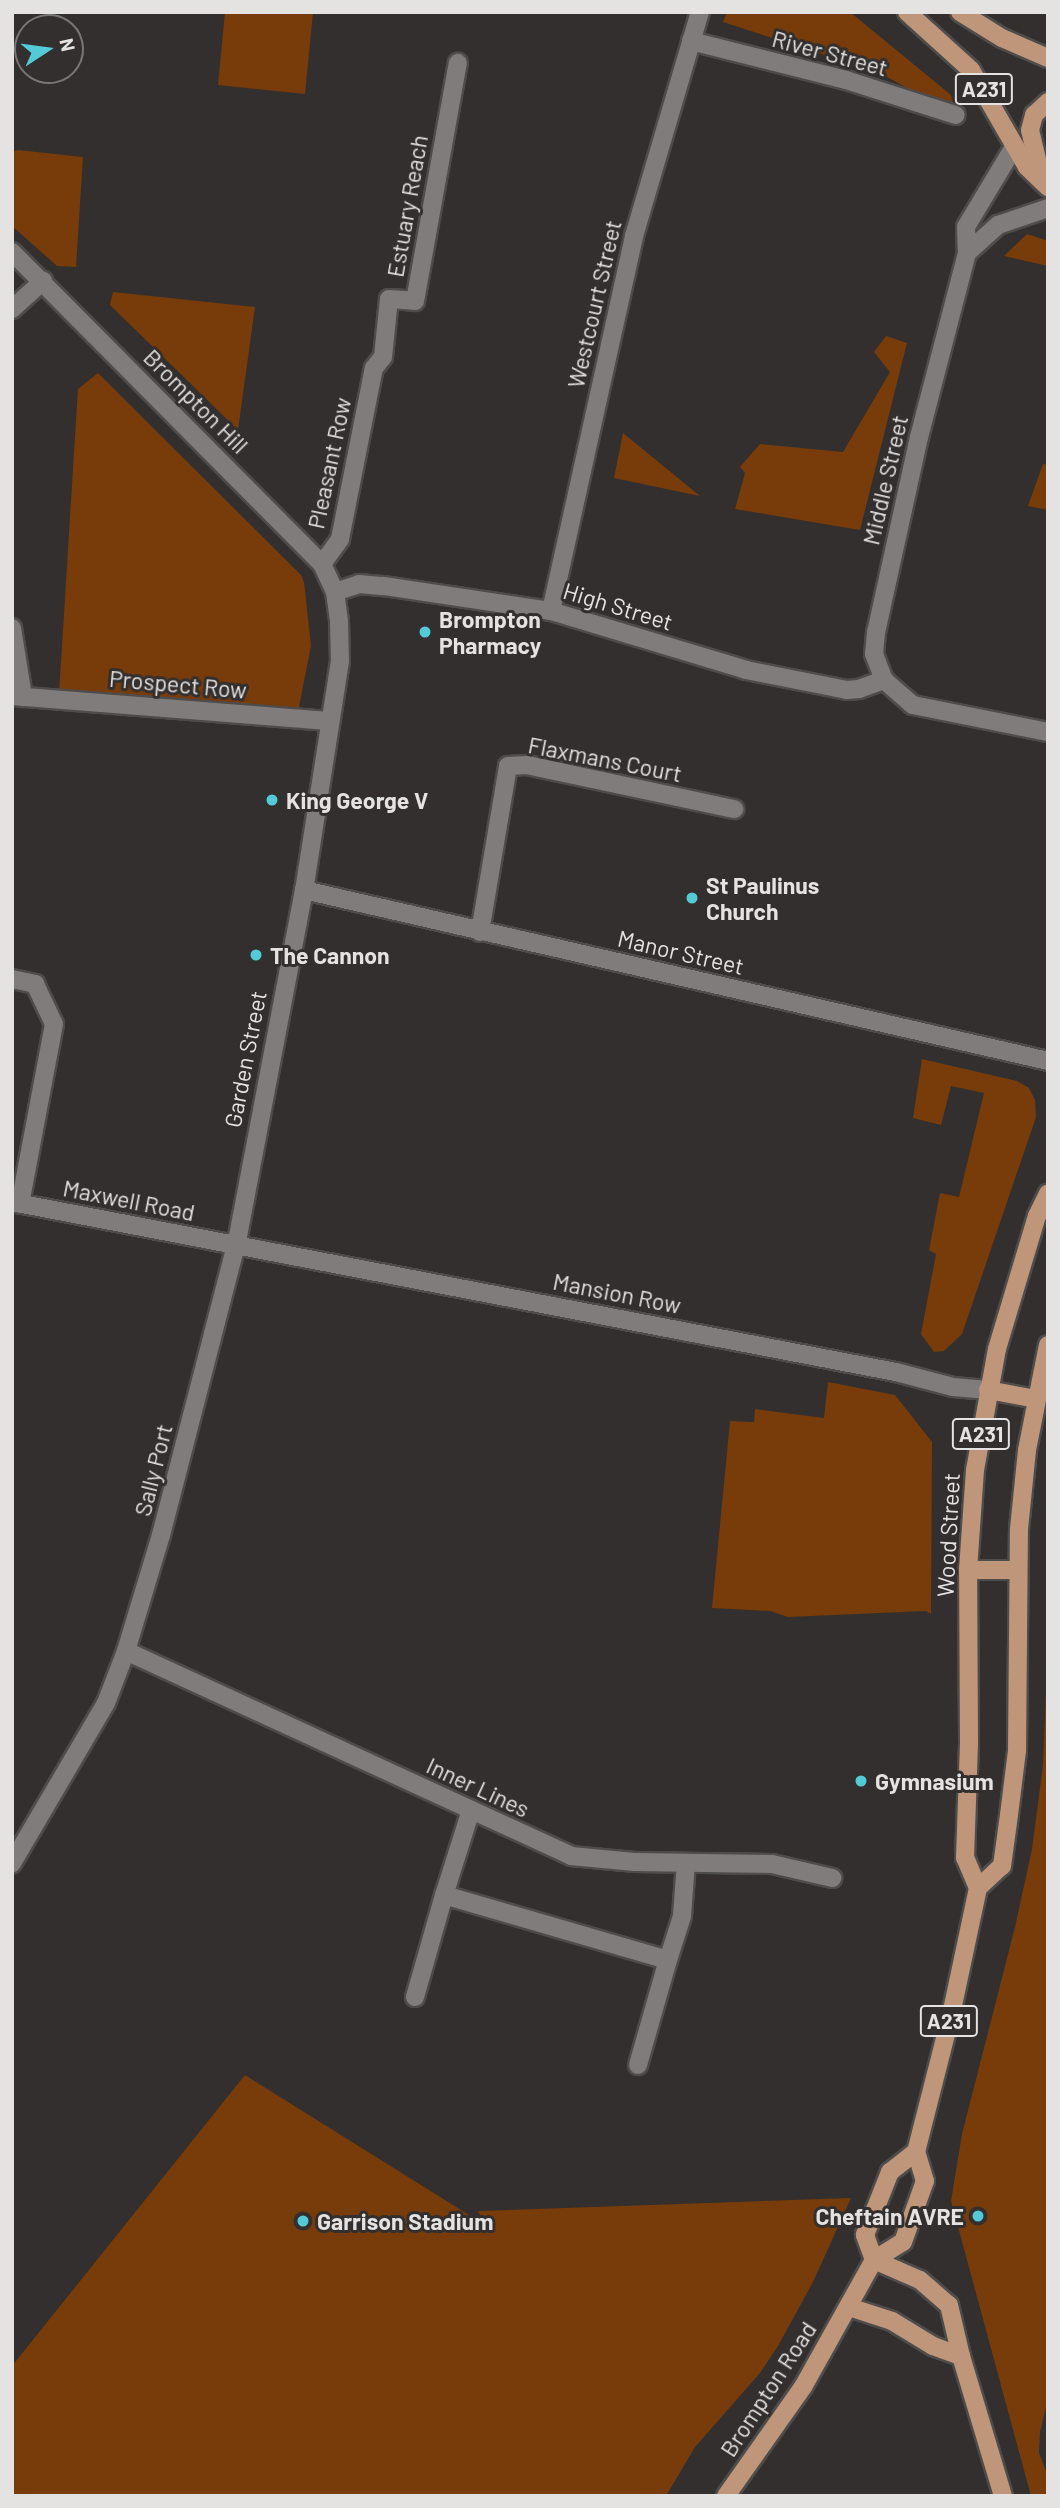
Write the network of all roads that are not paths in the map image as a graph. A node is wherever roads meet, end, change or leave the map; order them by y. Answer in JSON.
{"nodes":[{"id":1,"x":700,"y":12,"type":"edge"},
{"id":2,"x":907,"y":12,"type":"edge"},
{"id":3,"x":960,"y":12,"type":"edge"},
{"id":4,"x":691,"y":41,"type":"junction"},
{"id":5,"x":1048,"y":58,"type":"edge"},
{"id":6,"x":458,"y":63,"type":"dead end"},
{"id":7,"x":1048,"y":102,"type":"edge"},
{"id":8,"x":956,"y":115,"type":"dead end"},
{"id":9,"x":1014,"y":148,"type":"junction"},
{"id":10,"x":1045,"y":184,"type":"edge"},
{"id":11,"x":1048,"y":208,"type":"edge"},
{"id":12,"x":12,"y":252,"type":"edge"},
{"id":13,"x":967,"y":253,"type":"junction"},
{"id":14,"x":43,"y":281,"type":"junction"},
{"id":15,"x":12,"y":309,"type":"edge"},
{"id":16,"x":374,"y":368,"type":"joint"},
{"id":17,"x":322,"y":564,"type":"junction"},
{"id":18,"x":335,"y":592,"type":"junction"},
{"id":19,"x":551,"y":611,"type":"junction"},
{"id":20,"x":12,"y":628,"type":"edge"},
{"id":21,"x":884,"y":680,"type":"junction"},
{"id":22,"x":18,"y":696,"type":"edge"},
{"id":23,"x":329,"y":721,"type":"junction"},
{"id":24,"x":1048,"y":732,"type":"edge"},
{"id":25,"x":734,"y":810,"type":"dead end"},
{"id":26,"x":304,"y":890,"type":"junction"},
{"id":27,"x":480,"y":932,"type":"junction"},
{"id":28,"x":12,"y":979,"type":"edge"},
{"id":29,"x":1048,"y":1062,"type":"edge"},
{"id":30,"x":1048,"y":1193,"type":"edge"},
{"id":31,"x":16,"y":1203,"type":"edge"},
{"id":32,"x":236,"y":1245,"type":"junction"},
{"id":33,"x":1048,"y":1345,"type":"edge"},
{"id":34,"x":988,"y":1390,"type":"junction"},
{"id":35,"x":1036,"y":1399,"type":"junction"},
{"id":36,"x":968,"y":1570,"type":"junction"},
{"id":37,"x":1017,"y":1570,"type":"junction"},
{"id":38,"x":126,"y":1651,"type":"junction"},
{"id":39,"x":471,"y":1810,"type":"junction"},
{"id":40,"x":12,"y":1863,"type":"edge"},
{"id":41,"x":686,"y":1863,"type":"junction"},
{"id":42,"x":832,"y":1878,"type":"dead end"},
{"id":43,"x":978,"y":1888,"type":"junction"},
{"id":44,"x":444,"y":1895,"type":"junction"},
{"id":45,"x":668,"y":1960,"type":"junction"},
{"id":46,"x":415,"y":1997,"type":"dead end"},
{"id":47,"x":638,"y":2065,"type":"dead end"},
{"id":48,"x":916,"y":2152,"type":"junction"},
{"id":49,"x":874,"y":2260,"type":"junction"},
{"id":50,"x":849,"y":2307,"type":"junction"},
{"id":51,"x":961,"y":2356,"type":"junction"},
{"id":52,"x":726,"y":2496,"type":"edge"},
{"id":53,"x":1003,"y":2496,"type":"edge"}],
"edges":[{"from":1,"to":4,"type":"street","name":"Westcourt Street"},
{"from":2,"to":9,"type":"main road","number":"A231"},
{"from":3,"to":5,"type":"main road","number":"A231"},
{"from":4,"to":8,"type":"street","name":"River Street"},
{"from":4,"to":19,"type":"street","name":"Westcourt Street"},
{"from":6,"to":16,"type":"street","name":"Estuary Reach"},
{"from":7,"to":10,"type":"main road"},
{"from":9,"to":10,"type":"main road","number":"A231"},
{"from":9,"to":13,"type":"street","name":"Middle Street"},
{"from":11,"to":13,"type":"street"},
{"from":12,"to":14,"type":"street","name":"Brompton Hill"},
{"from":13,"to":21,"type":"street","name":"Middle Street"},
{"from":14,"to":15,"type":"street"},
{"from":14,"to":17,"type":"street","name":"Brompton Hill"},
{"from":16,"to":17,"type":"street","name":"Pleasant Row"},
{"from":17,"to":18,"type":"street","name":"Brompton Hill"},
{"from":18,"to":19,"type":"street","name":"High Street"},
{"from":18,"to":23,"type":"street","name":"Garden Street"},
{"from":19,"to":21,"type":"street","name":"High Street"},
{"from":20,"to":22,"type":"street","name":"Prospect Row"},
{"from":21,"to":24,"type":"street"},
{"from":22,"to":23,"type":"street","name":"Prospect Row"},
{"from":23,"to":26,"type":"street","name":"Garden Street"},
{"from":25,"to":27,"type":"street","name":"Flaxmans Court"},
{"from":26,"to":27,"type":"street","name":"Manor Street"},
{"from":26,"to":32,"type":"street","name":"Garden Street"},
{"from":27,"to":29,"type":"street","name":"Manor Street"},
{"from":28,"to":31,"type":"street"},
{"from":30,"to":34,"type":"main road","name":"Wood Street","number":"A231"},
{"from":31,"to":32,"type":"street","name":"Maxwell Road"},
{"from":32,"to":34,"type":"street","name":"Mansion Row"},
{"from":32,"to":38,"type":"street","name":"Sally Port"},
{"from":33,"to":35,"type":"main road","number":"A231"},
{"from":34,"to":35,"type":"main road"},
{"from":34,"to":36,"type":"main road","name":"Wood Street","number":"A231"},
{"from":35,"to":37,"type":"main road","number":"A231"},
{"from":36,"to":37,"type":"main road"},
{"from":36,"to":43,"type":"main road","name":"Wood Street","number":"A231"},
{"from":37,"to":43,"type":"main road","number":"A231"},
{"from":38,"to":39,"type":"street","name":"Inner Lines"},
{"from":38,"to":40,"type":"street","name":"Sally Port"},
{"from":39,"to":41,"type":"street","name":"Inner Lines"},
{"from":39,"to":44,"type":"street"},
{"from":41,"to":42,"type":"street","name":"Inner Lines"},
{"from":41,"to":45,"type":"street"},
{"from":43,"to":48,"type":"main road","number":"A231"},
{"from":44,"to":45,"type":"street"},
{"from":44,"to":46,"type":"street"},
{"from":45,"to":47,"type":"street"},
{"from":48,"to":49,"type":"main road"},
{"from":48,"to":49,"type":"main road","number":"A231"},
{"from":49,"to":50,"type":"main road","number":"A231"},
{"from":49,"to":51,"type":"main road"},
{"from":50,"to":51,"type":"main road"},
{"from":50,"to":52,"type":"main road","name":"Brompton Road","number":"A231"},
{"from":51,"to":53,"type":"main road"}]}
